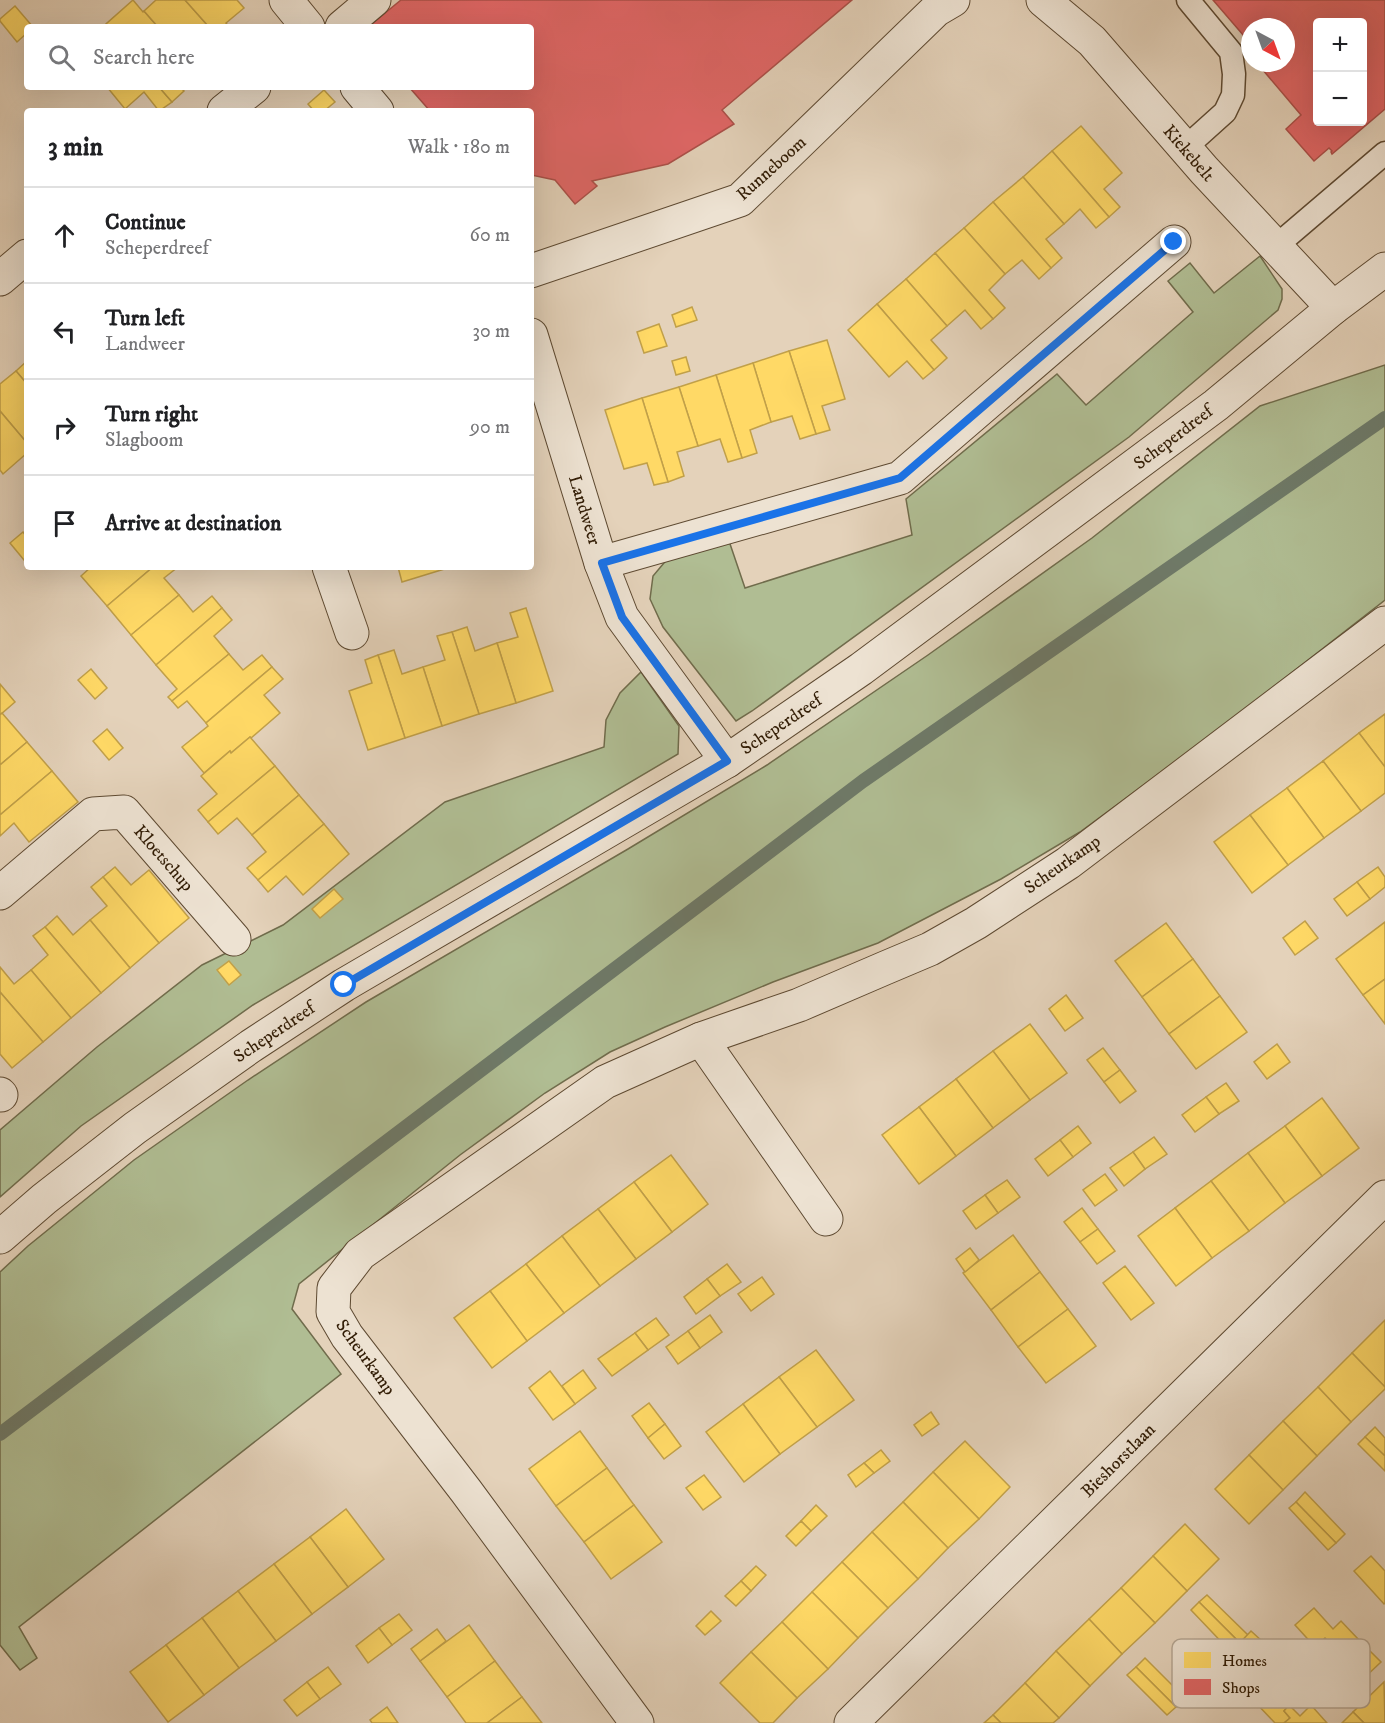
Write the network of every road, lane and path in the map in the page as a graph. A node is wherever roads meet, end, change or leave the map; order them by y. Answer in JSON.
{"nodes":[{"id":1,"x":286,"y":0,"type":"edge"},
{"id":2,"x":374,"y":0,"type":"edge"},
{"id":3,"x":1043,"y":0,"type":"edge"},
{"id":4,"x":1188,"y":0,"type":"edge"},
{"id":5,"x":940,"y":3,"type":"edge"},
{"id":6,"x":306,"y":24,"type":"edge"},
{"id":7,"x":346,"y":24,"type":"edge"},
{"id":8,"x":250,"y":90,"type":"edge"},
{"id":9,"x":360,"y":90,"type":"edge"},
{"id":10,"x":228,"y":108,"type":"edge"},
{"id":11,"x":374,"y":108,"type":"edge"},
{"id":12,"x":1185,"y":148,"type":"junction"},
{"id":13,"x":1385,"y":153,"type":"edge"},
{"id":14,"x":1174,"y":242,"type":"dead end"},
{"id":15,"x":1275,"y":247,"type":"junction"},
{"id":16,"x":24,"y":259,"type":"edge"},
{"id":17,"x":1385,"y":269,"type":"edge"},
{"id":18,"x":534,"y":270,"type":"edge"},
{"id":19,"x":0,"y":279,"type":"edge"},
{"id":20,"x":1333,"y":309,"type":"junction"},
{"id":21,"x":534,"y":345,"type":"edge"},
{"id":22,"x":602,"y":563,"type":"junction"},
{"id":23,"x":330,"y":570,"type":"edge"},
{"id":24,"x":1385,"y":623,"type":"edge"},
{"id":25,"x":352,"y":633,"type":"dead end"},
{"id":26,"x":727,"y":761,"type":"junction"},
{"id":27,"x":0,"y":893,"type":"edge"},
{"id":28,"x":234,"y":939,"type":"dead end"},
{"id":29,"x":701,"y":1039,"type":"junction"},
{"id":30,"x":1385,"y":1198,"type":"edge"},
{"id":31,"x":826,"y":1219,"type":"dead end"},
{"id":32,"x":0,"y":1236,"type":"edge"},
{"id":33,"x":637,"y":1723,"type":"edge"},
{"id":34,"x":851,"y":1723,"type":"edge"}],
"edges":[{"from":1,"to":6,"type":"street"},
{"from":2,"to":7,"type":"street"},
{"from":3,"to":12,"type":"street","name":"Kiekebelt"},
{"from":4,"to":12,"type":"lane"},
{"from":5,"to":18,"type":"street","name":"Runneboom"},
{"from":8,"to":10,"type":"street"},
{"from":9,"to":11,"type":"street"},
{"from":12,"to":15,"type":"street","name":"Kiekebelt"},
{"from":13,"to":15,"type":"lane"},
{"from":14,"to":22,"type":"street"},
{"from":15,"to":20,"type":"street","name":"Kiekebelt"},
{"from":16,"to":19,"type":"street"},
{"from":17,"to":20,"type":"street","name":"Scheperdreef"},
{"from":20,"to":26,"type":"street","name":"Scheperdreef"},
{"from":21,"to":22,"type":"street","name":"Landweer"},
{"from":22,"to":26,"type":"street","name":"Landweer"},
{"from":23,"to":25,"type":"street"},
{"from":24,"to":29,"type":"street","name":"Scheurkamp"},
{"from":26,"to":32,"type":"street","name":"Scheperdreef"},
{"from":27,"to":28,"type":"street","name":"Kloetschup"},
{"from":29,"to":31,"type":"street"},
{"from":29,"to":33,"type":"street","name":"Scheurkamp"},
{"from":30,"to":34,"type":"street","name":"Bieshorstlaan"}]}
